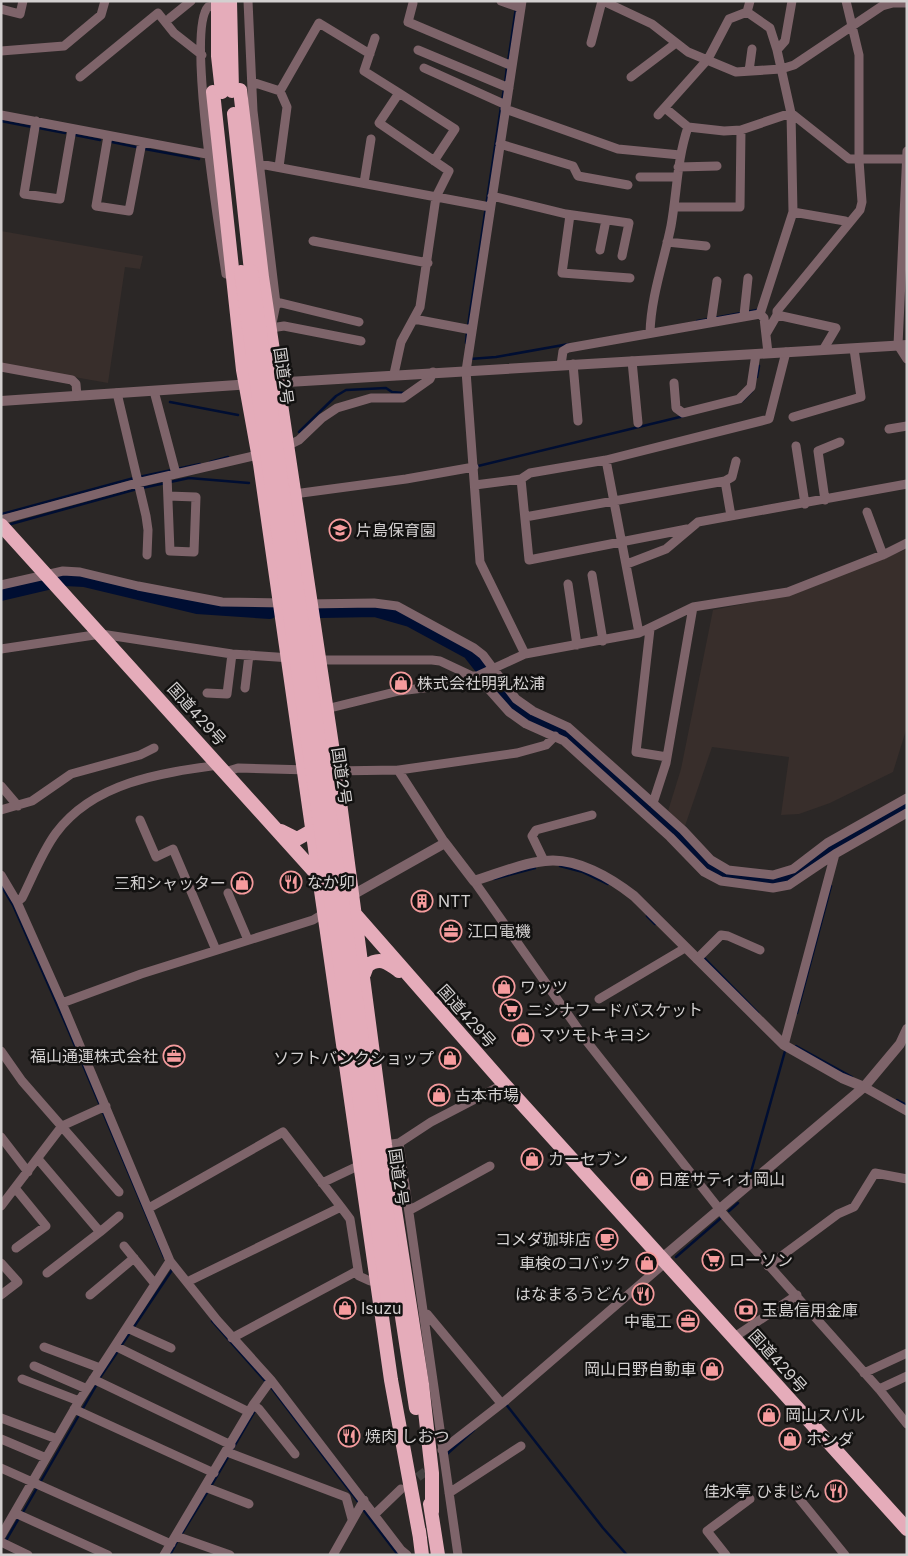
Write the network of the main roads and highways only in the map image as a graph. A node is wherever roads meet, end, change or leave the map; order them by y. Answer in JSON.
{"nodes":[{"id":1,"x":230,"y":1,"type":"edge"},
{"id":2,"x":236,"y":1,"type":"edge"},
{"id":3,"x":210,"y":3,"type":"edge"},
{"id":4,"x":232,"y":90,"type":"junction"},
{"id":5,"x":1,"y":525,"type":"edge"},
{"id":6,"x":279,"y":830,"type":"junction"},
{"id":7,"x":313,"y":830,"type":"junction"},
{"id":8,"x":320,"y":878,"type":"junction"},
{"id":9,"x":348,"y":899,"type":"junction"},
{"id":10,"x":328,"y":933,"type":"junction"},
{"id":11,"x":364,"y":974,"type":"junction"},
{"id":12,"x":409,"y":976,"type":"junction"},
{"id":13,"x":394,"y":1301,"type":"junction"},
{"id":14,"x":432,"y":1512,"type":"junction"},
{"id":15,"x":907,"y":1529,"type":"edge"},
{"id":16,"x":420,"y":1538,"type":"junction"},
{"id":17,"x":422,"y":1555,"type":"edge"},
{"id":18,"x":438,"y":1555,"type":"edge"}],
"edges":[{"from":1,"to":4,"type":"highway","name":"国道2号","bridge":true},
{"from":2,"to":4,"type":"highway"},
{"from":3,"to":4,"type":"highway","name":"国道2号","bridge":true},
{"from":4,"to":7,"type":"highway"},
{"from":4,"to":9,"type":"highway"},
{"from":4,"to":13,"type":"highway","name":"国道2号","bridge":true},
{"from":5,"to":6,"type":"highway","name":"国道429号"},
{"from":6,"to":7,"type":"highway"},
{"from":6,"to":8,"type":"highway","name":"国道429号"},
{"from":7,"to":8,"type":"highway"},
{"from":8,"to":9,"type":"highway","name":"国道429号"},
{"from":8,"to":10,"type":"highway"},
{"from":9,"to":10,"type":"highway"},
{"from":9,"to":11,"type":"highway"},
{"from":9,"to":12,"type":"highway","name":"国道429号"},
{"from":10,"to":16,"type":"highway"},
{"from":11,"to":12,"type":"highway"},
{"from":11,"to":14,"type":"highway"},
{"from":12,"to":15,"type":"highway","name":"国道429号"},
{"from":13,"to":14,"type":"highway","name":"国道2号"},
{"from":13,"to":16,"type":"highway","name":"国道2号"},
{"from":14,"to":18,"type":"highway","name":"国道2号"},
{"from":16,"to":17,"type":"highway","name":"国道2号"}]}
